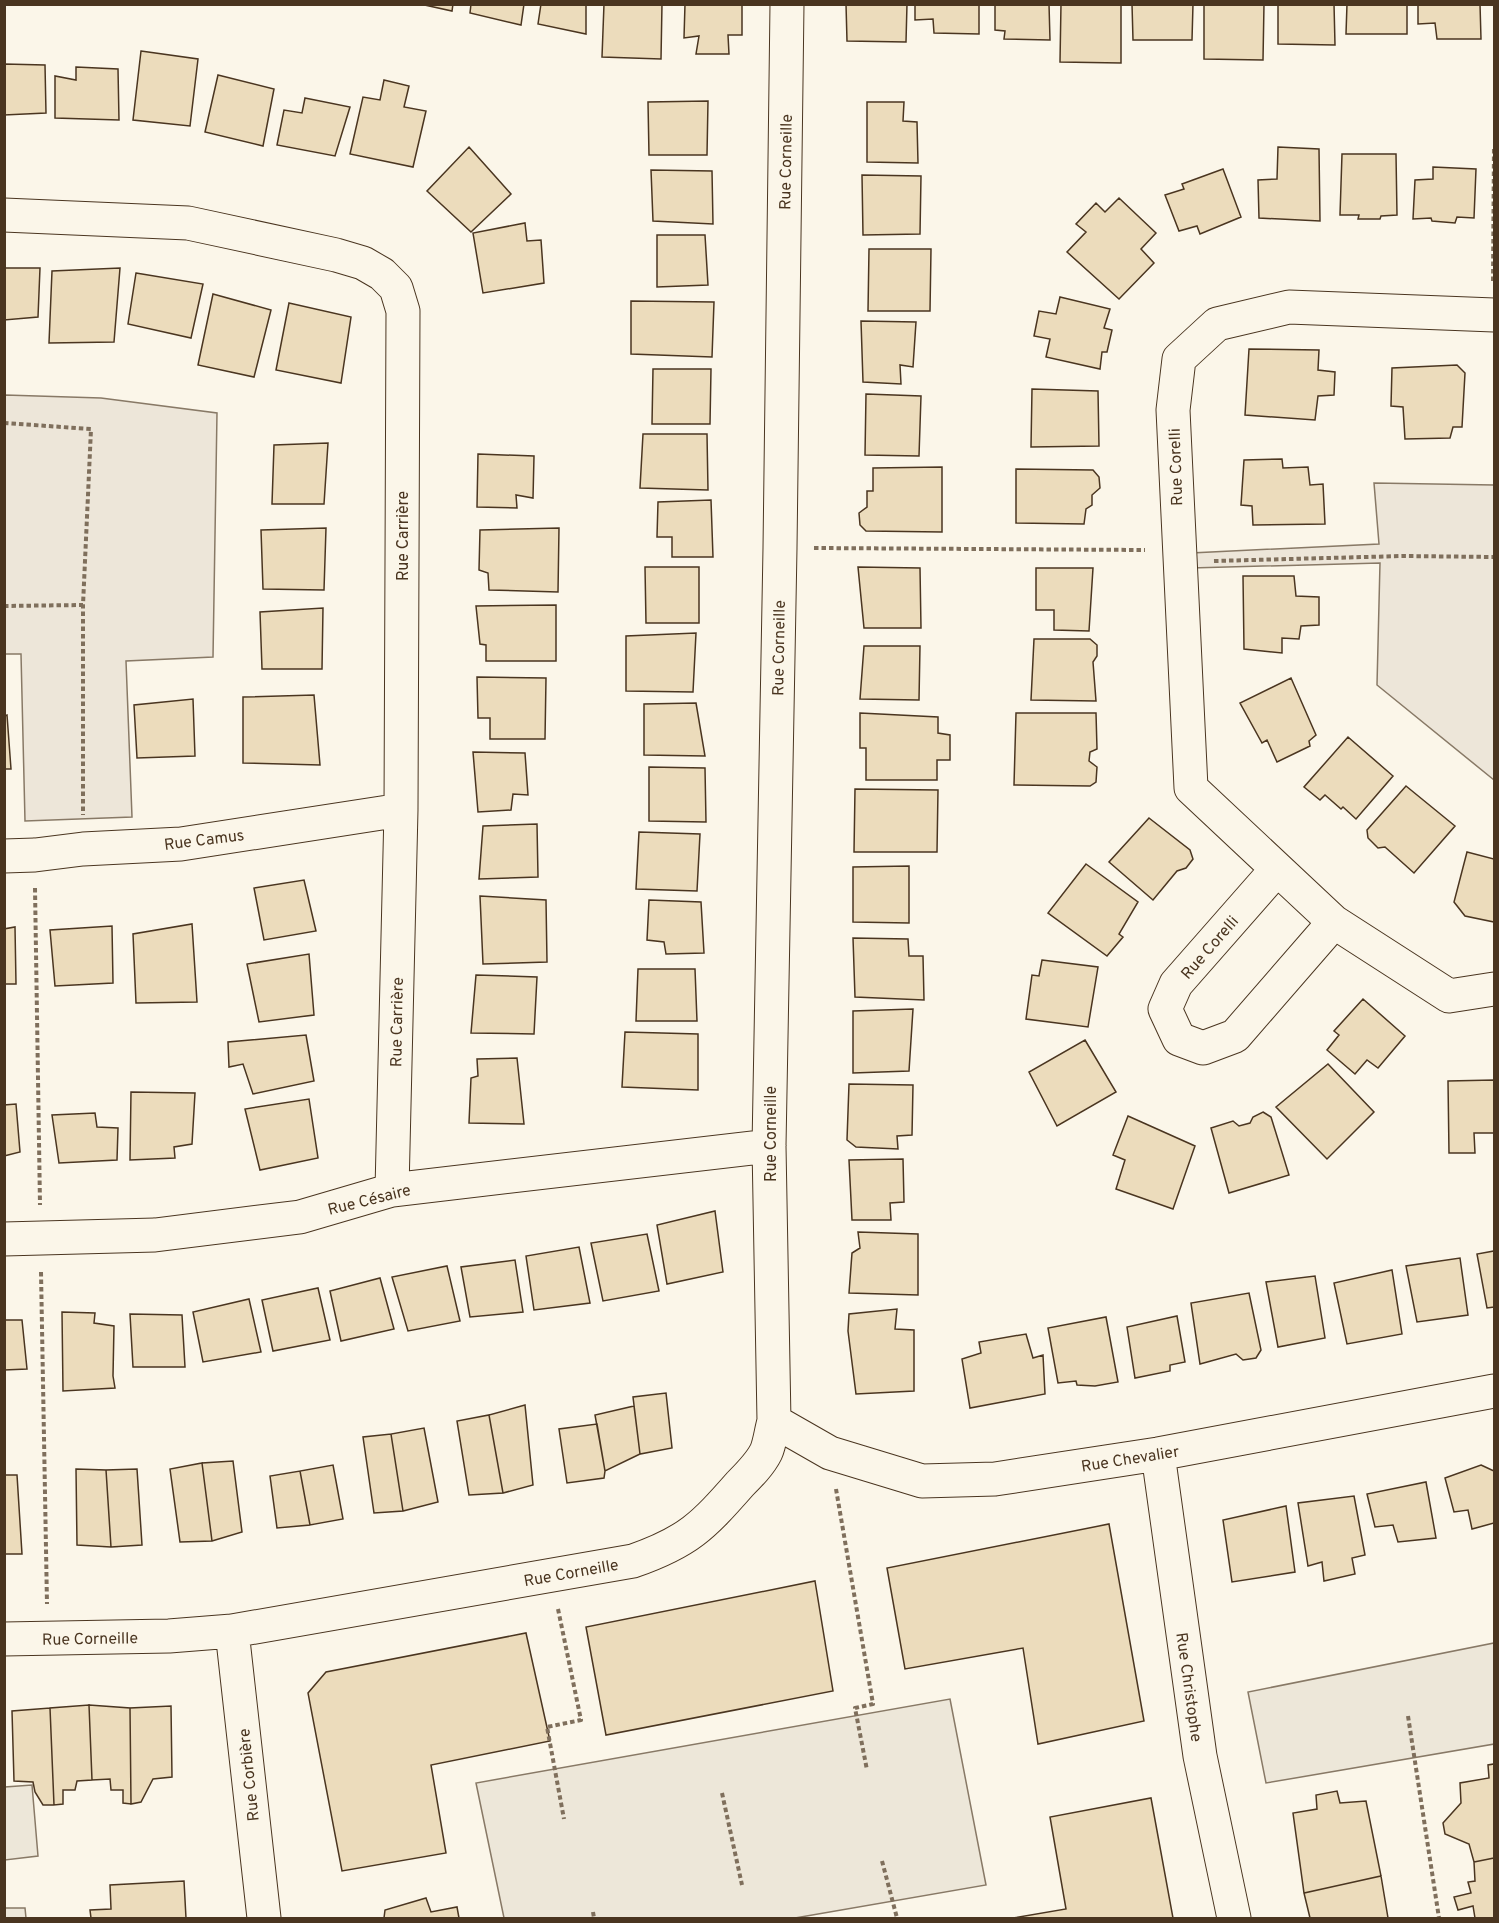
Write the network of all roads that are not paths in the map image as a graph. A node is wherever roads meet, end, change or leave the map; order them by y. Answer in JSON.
{"nodes":[{"id":1,"x":787,"y":4,"type":"edge"},
{"id":2,"x":4,"y":215,"type":"edge"},
{"id":3,"x":1494,"y":315,"type":"edge"},
{"id":4,"x":401,"y":810,"type":"junction"},
{"id":5,"x":4,"y":856,"type":"edge"},
{"id":6,"x":1277,"y":869,"type":"junction"},
{"id":7,"x":1334,"y":922,"type":"junction"},
{"id":8,"x":1494,"y":989,"type":"edge"},
{"id":9,"x":769,"y":1146,"type":"junction"},
{"id":10,"x":392,"y":1190,"type":"junction"},
{"id":11,"x":4,"y":1239,"type":"edge"},
{"id":12,"x":1494,"y":1391,"type":"edge"},
{"id":13,"x":774,"y":1421,"type":"junction"},
{"id":14,"x":1158,"y":1454,"type":"junction"},
{"id":15,"x":232,"y":1631,"type":"junction"},
{"id":16,"x":4,"y":1639,"type":"edge"},
{"id":17,"x":264,"y":1918,"type":"edge"},
{"id":18,"x":1234,"y":1918,"type":"edge"}],
"edges":[{"from":1,"to":9,"type":"street","name":"Rue Corneille"},
{"from":2,"to":4,"type":"street","name":"Rue Carrière"},
{"from":3,"to":6,"type":"street","name":"Rue Corelli"},
{"from":4,"to":5,"type":"street","name":"Rue Camus"},
{"from":4,"to":10,"type":"street","name":"Rue Carrière"},
{"from":6,"to":7,"type":"street","name":"Rue Corelli"},
{"from":6,"to":7,"type":"street","name":"Rue Corelli"},
{"from":7,"to":8,"type":"street","name":"Rue Corelli"},
{"from":9,"to":10,"type":"street","name":"Rue Césaire"},
{"from":9,"to":13,"type":"street","name":"Rue Corneille"},
{"from":10,"to":11,"type":"street","name":"Rue Césaire"},
{"from":12,"to":14,"type":"street","name":"Rue Chevalier"},
{"from":13,"to":14,"type":"street","name":"Rue Chevalier"},
{"from":13,"to":15,"type":"street","name":"Rue Corneille"},
{"from":14,"to":18,"type":"street","name":"Rue Christophe"},
{"from":15,"to":16,"type":"street","name":"Rue Corneille"},
{"from":15,"to":17,"type":"street","name":"Rue Corbière"}]}
